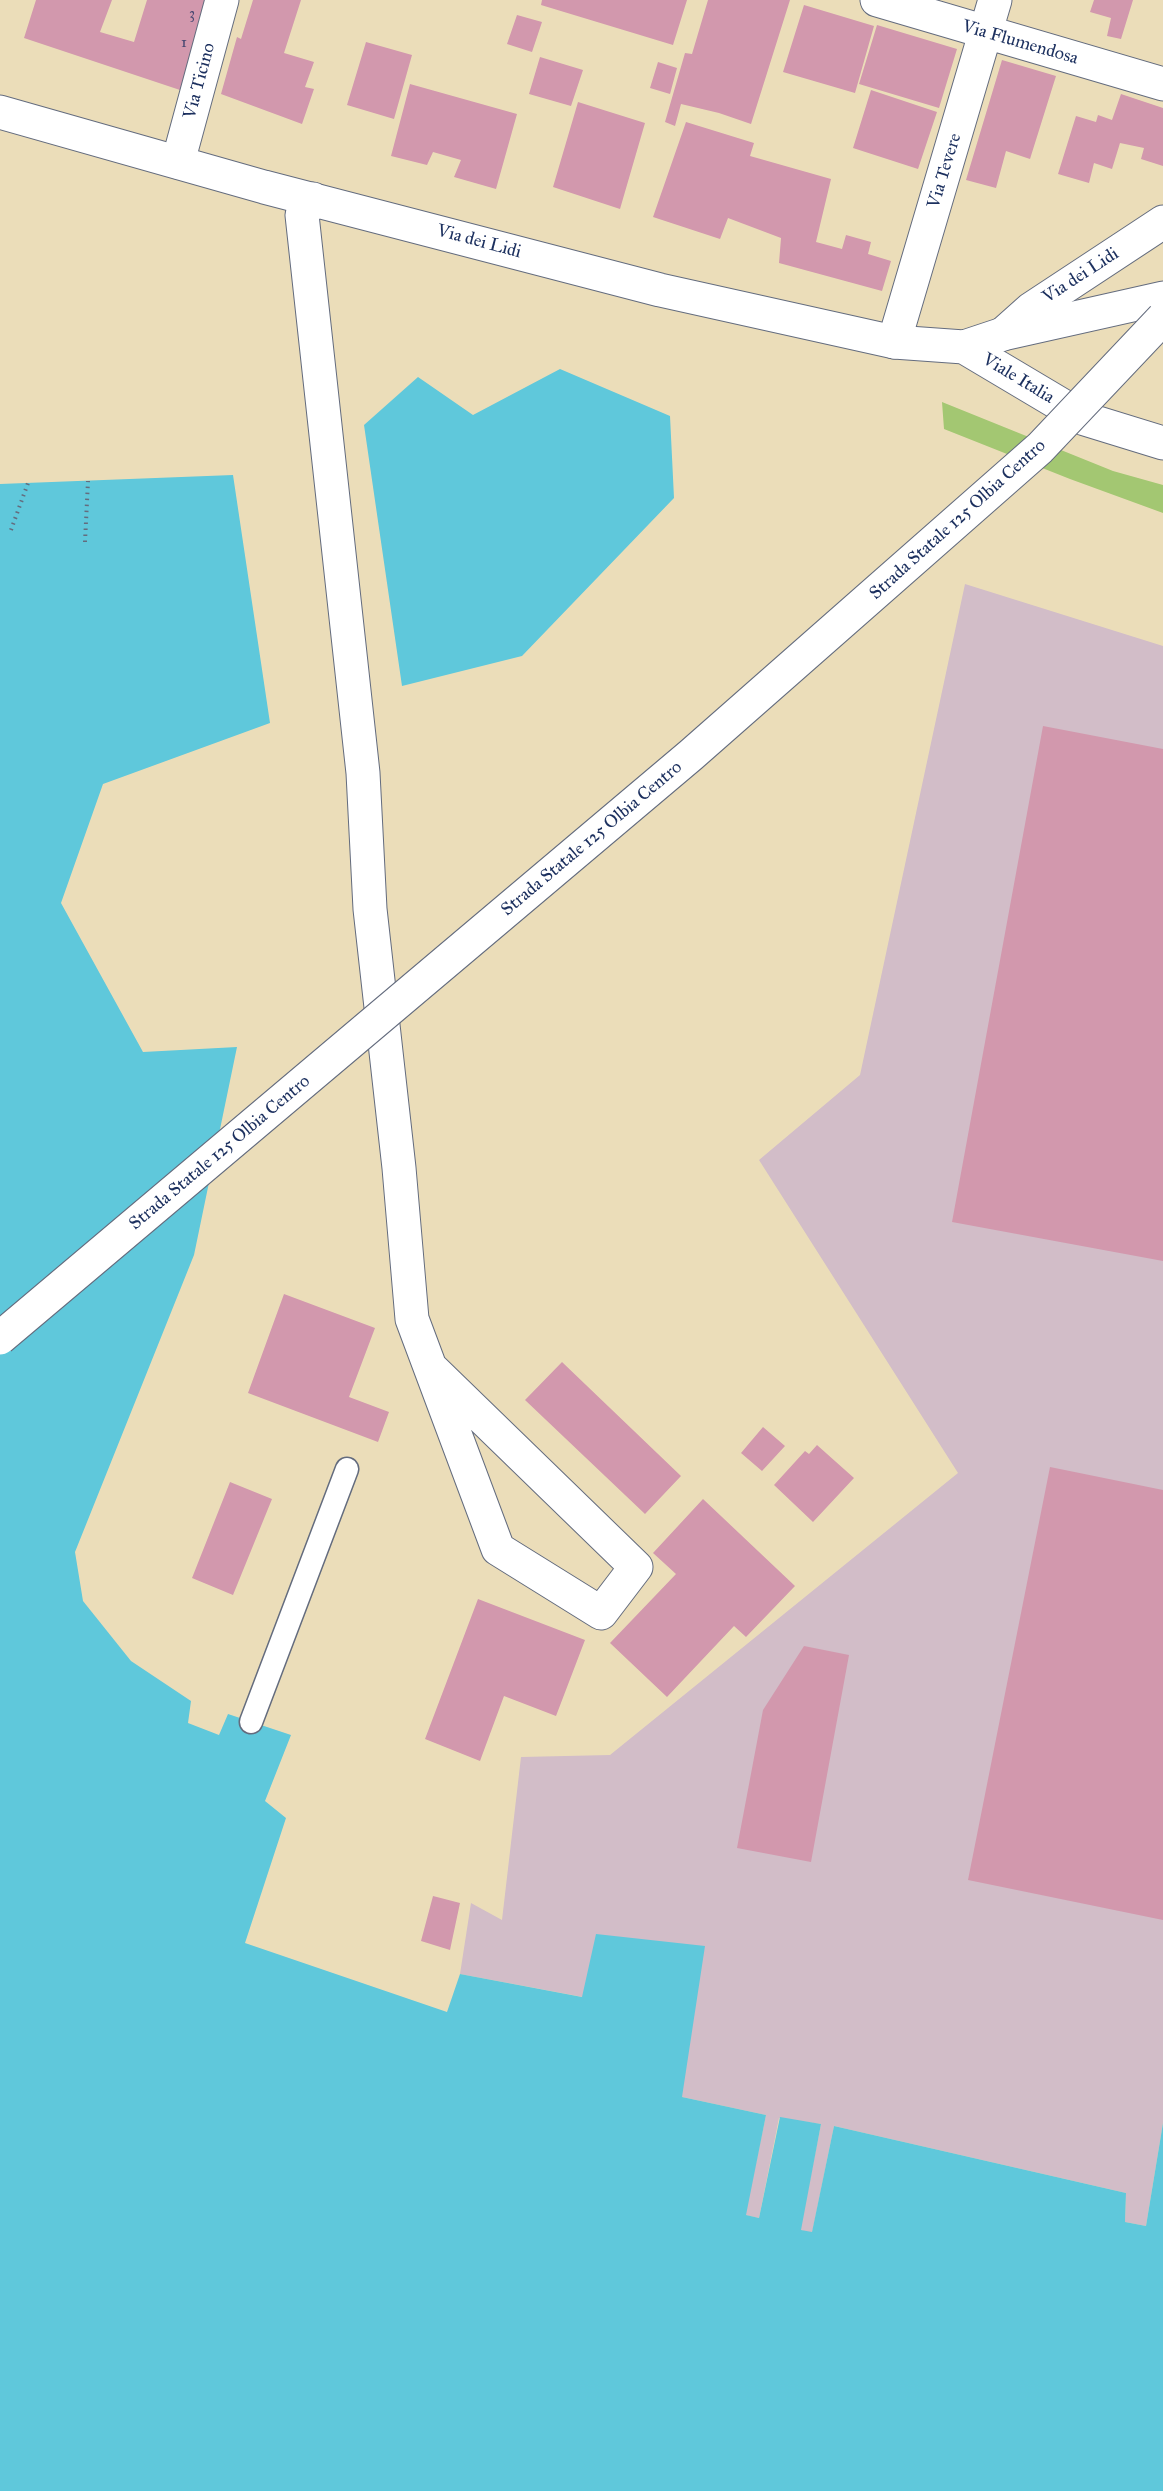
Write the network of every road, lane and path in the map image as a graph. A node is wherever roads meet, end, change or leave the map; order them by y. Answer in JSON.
{"nodes":[{"id":1,"x":222,"y":0,"type":"edge"},
{"id":2,"x":877,"y":0,"type":"edge"},
{"id":3,"x":995,"y":0,"type":"edge"},
{"id":4,"x":986,"y":33,"type":"junction"},
{"id":5,"x":1163,"y":84,"type":"edge"},
{"id":6,"x":0,"y":112,"type":"edge"},
{"id":7,"x":178,"y":162,"type":"junction"},
{"id":8,"x":313,"y":199,"type":"junction"},
{"id":9,"x":1163,"y":222,"type":"edge"},
{"id":10,"x":1163,"y":298,"type":"edge"},
{"id":11,"x":1163,"y":318,"type":"edge"},
{"id":12,"x":1003,"y":334,"type":"junction"},
{"id":13,"x":894,"y":342,"type":"junction"},
{"id":14,"x":964,"y":347,"type":"junction"},
{"id":15,"x":1163,"y":443,"type":"edge"},
{"id":16,"x":87,"y":481,"type":"dead end"},
{"id":17,"x":28,"y":483,"type":"dead end"},
{"id":18,"x":11,"y":530,"type":"dead end"},
{"id":19,"x":85,"y":542,"type":"dead end"},
{"id":20,"x":0,"y":1338,"type":"edge"},
{"id":21,"x":430,"y":1367,"type":"junction"},
{"id":22,"x":347,"y":1468,"type":"dead end"},
{"id":23,"x":251,"y":1722,"type":"dead end"}],
"edges":[{"from":1,"to":7,"type":"main road","name":"Via Ticino"},
{"from":2,"to":4,"type":"main road","name":"Via Flumendosa"},
{"from":3,"to":4,"type":"main road","name":"Via Tevere"},
{"from":4,"to":5,"type":"main road","name":"Via Flumendosa"},
{"from":4,"to":13,"type":"main road","name":"Via Tevere"},
{"from":6,"to":7,"type":"main road","name":"Via dei Lidi"},
{"from":7,"to":8,"type":"main road","name":"Via dei Lidi"},
{"from":8,"to":13,"type":"main road","name":"Via dei Lidi"},
{"from":8,"to":21,"type":"main road"},
{"from":9,"to":12,"type":"main road","name":"Via dei Lidi"},
{"from":10,"to":12,"type":"main road","name":"Viale Italia"},
{"from":11,"to":20,"type":"main road","name":"Strada Statale 125 Olbia Centro","bridge":true},
{"from":12,"to":14,"type":"main road","name":"Viale Italia"},
{"from":13,"to":14,"type":"main road","name":"Via dei Lidi"},
{"from":14,"to":15,"type":"main road","name":"Viale Italia"},
{"from":16,"to":19,"type":"path"},
{"from":17,"to":18,"type":"path"},
{"from":21,"to":21,"type":"main road"},
{"from":22,"to":23,"type":"lane"}]}
